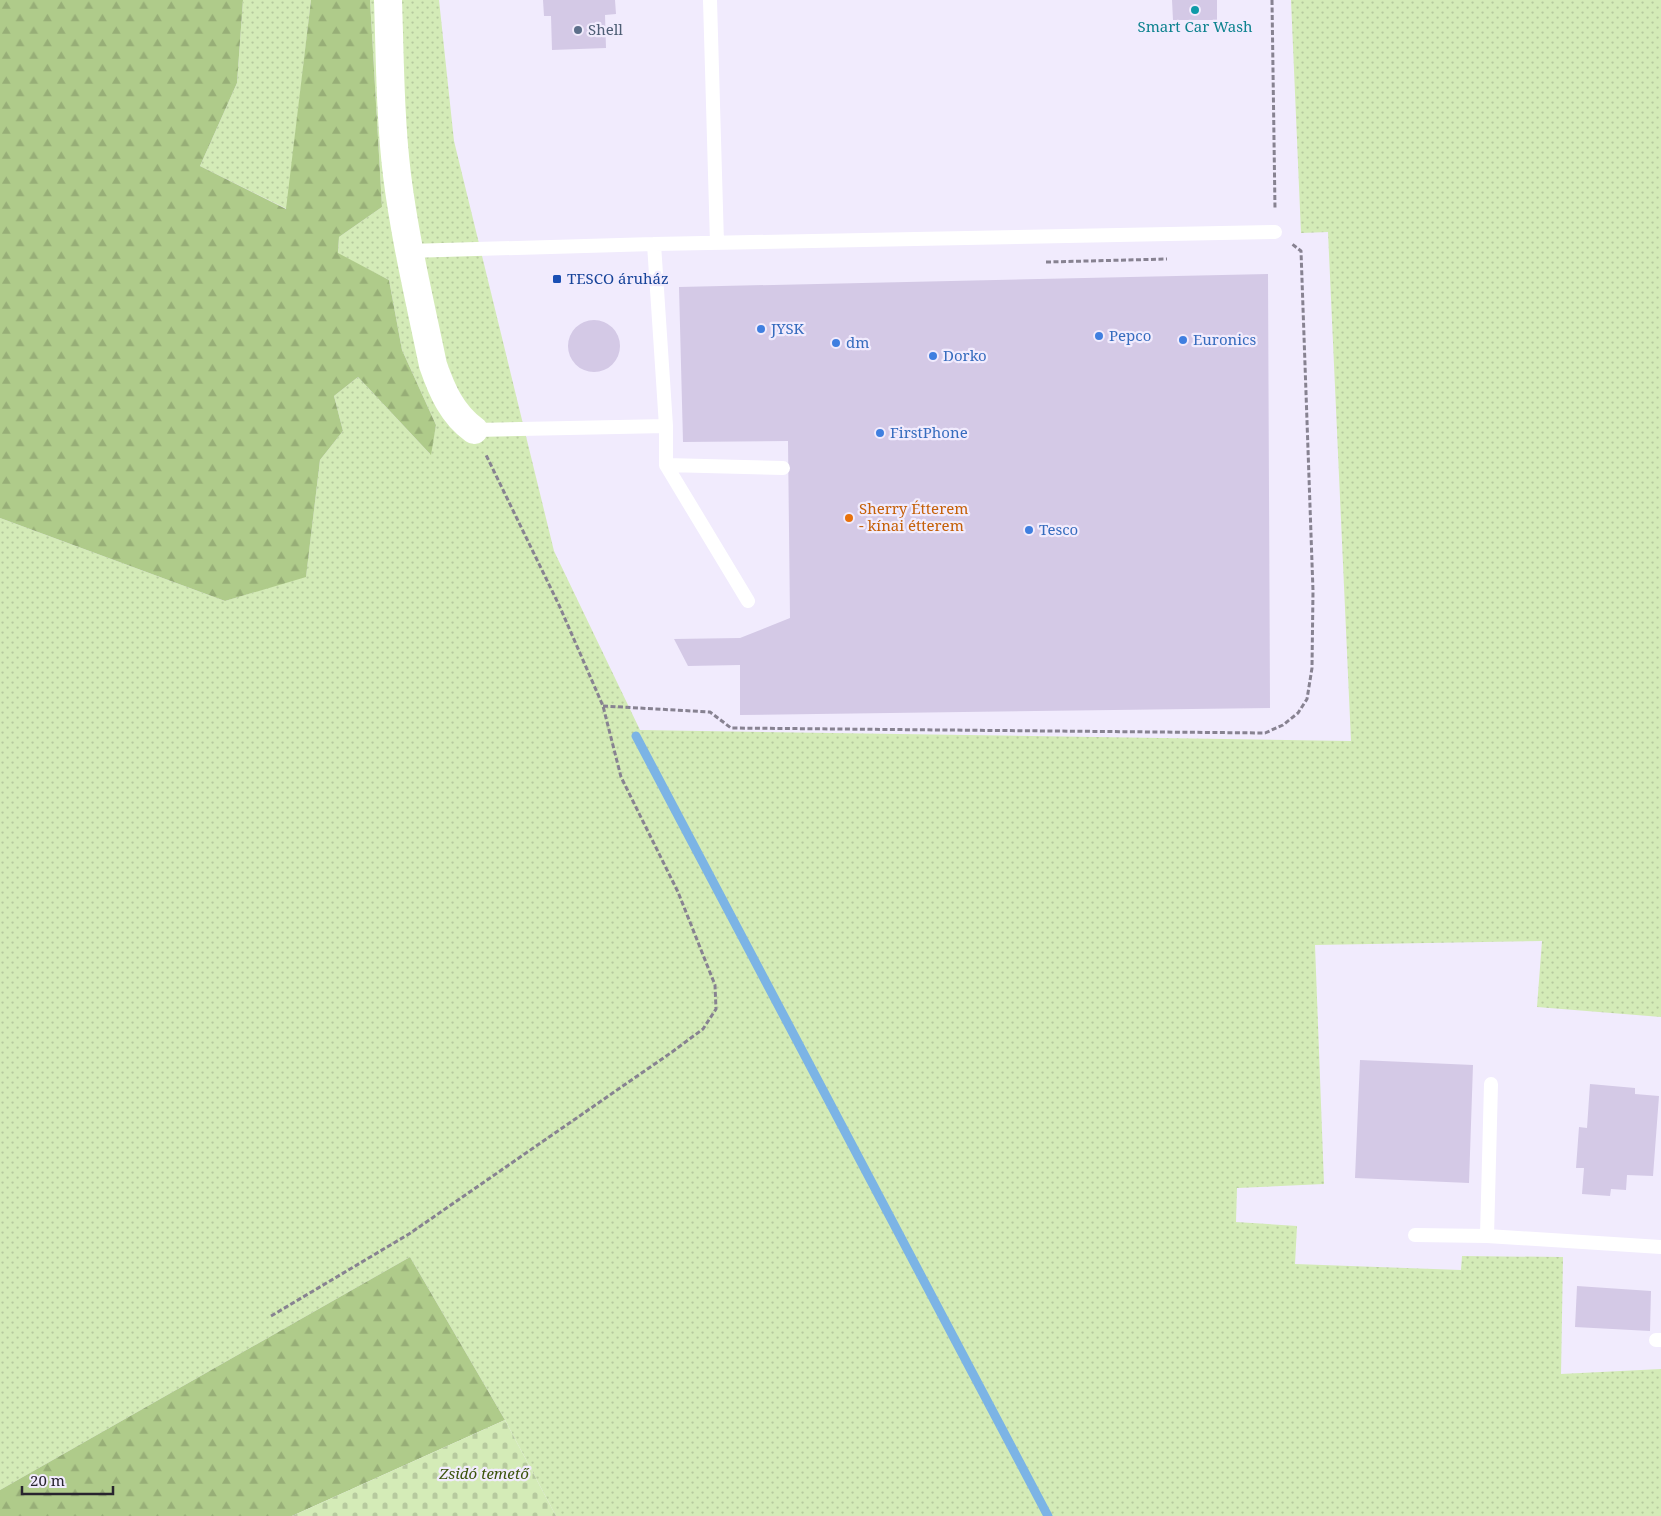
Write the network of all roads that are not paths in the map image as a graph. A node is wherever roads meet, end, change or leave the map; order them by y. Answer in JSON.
{"nodes":[{"id":1,"x":388,"y":0,"type":"edge"},
{"id":2,"x":710,"y":0,"type":"edge"},
{"id":3,"x":1275,"y":232,"type":"road end"},
{"id":4,"x":717,"y":243,"type":"junction"},
{"id":5,"x":654,"y":244,"type":"junction"},
{"id":6,"x":410,"y":252,"type":"junction"},
{"id":7,"x":666,"y":426,"type":"junction"},
{"id":8,"x":474,"y":430,"type":"joint"},
{"id":9,"x":666,"y":465,"type":"junction"},
{"id":10,"x":783,"y":468,"type":"dead end"},
{"id":11,"x":748,"y":601,"type":"dead end"},
{"id":12,"x":1491,"y":1084,"type":"dead end"},
{"id":13,"x":1415,"y":1234,"type":"dead end"},
{"id":14,"x":1487,"y":1236,"type":"junction"},
{"id":15,"x":1661,"y":1247,"type":"edge"}],
"edges":[{"from":1,"to":6,"type":"street"},
{"from":2,"to":4,"type":"lane"},
{"from":3,"to":4,"type":"lane"},
{"from":4,"to":5,"type":"lane"},
{"from":5,"to":6,"type":"lane"},
{"from":5,"to":7,"type":"lane"},
{"from":6,"to":8,"type":"street"},
{"from":7,"to":8,"type":"lane"},
{"from":7,"to":9,"type":"lane"},
{"from":9,"to":10,"type":"lane"},
{"from":9,"to":11,"type":"lane"},
{"from":12,"to":14,"type":"lane"},
{"from":13,"to":14,"type":"lane"},
{"from":14,"to":15,"type":"lane"}]}
